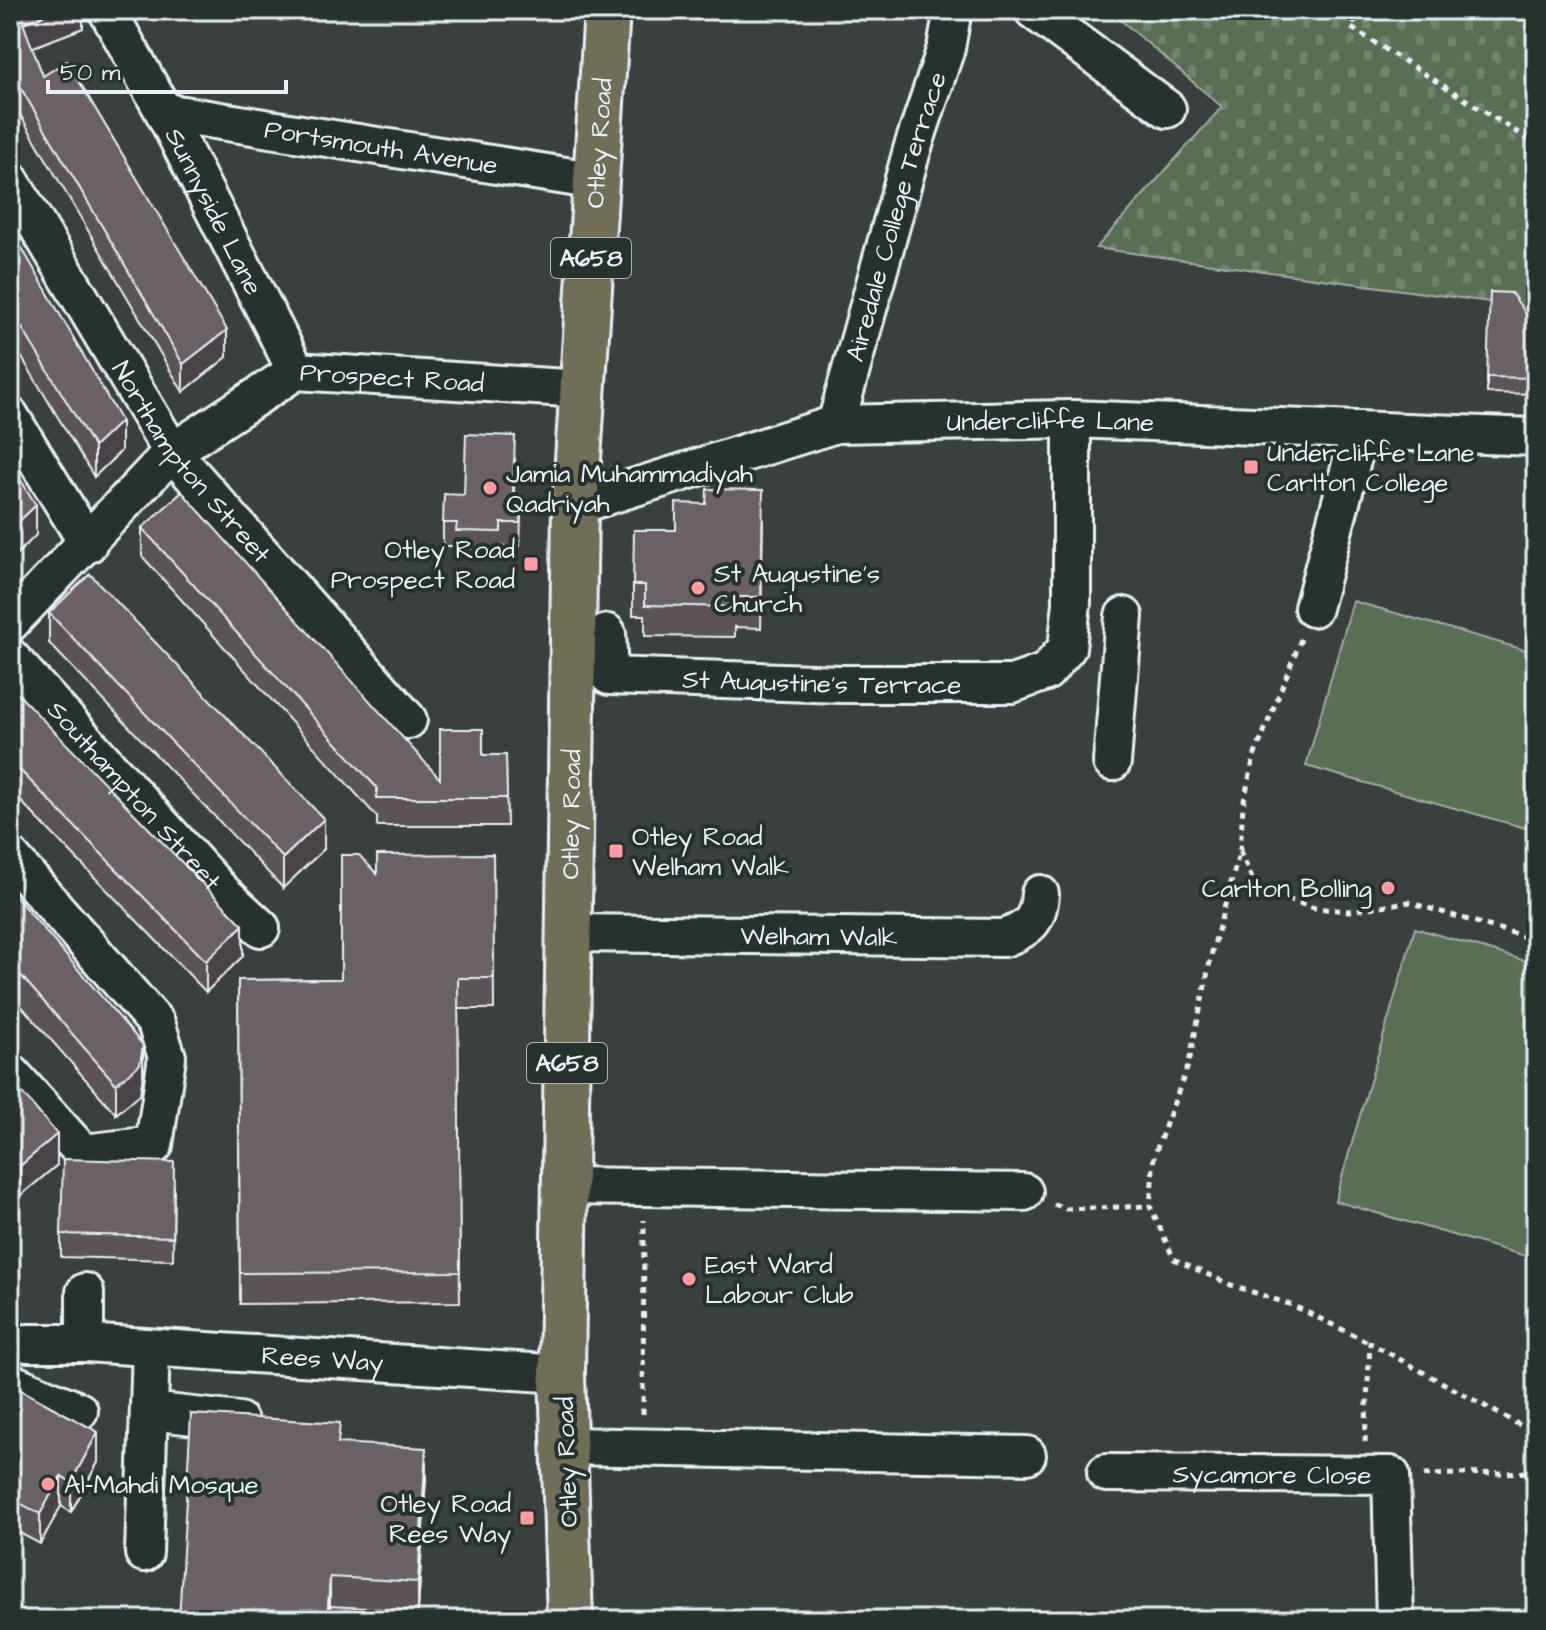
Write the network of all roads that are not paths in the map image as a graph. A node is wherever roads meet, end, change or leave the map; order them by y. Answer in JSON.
{"nodes":[{"id":1,"x":107,"y":10,"type":"edge"},
{"id":2,"x":607,"y":10,"type":"edge"},
{"id":3,"x":953,"y":10,"type":"edge"},
{"id":4,"x":1033,"y":10,"type":"edge"},
{"id":5,"x":1167,"y":109,"type":"dead end"},
{"id":6,"x":164,"y":112,"type":"junction"},
{"id":7,"x":10,"y":180,"type":"edge"},
{"id":8,"x":597,"y":181,"type":"junction"},
{"id":9,"x":296,"y":371,"type":"junction"},
{"id":10,"x":582,"y":389,"type":"junction"},
{"id":11,"x":10,"y":416,"type":"edge"},
{"id":12,"x":1072,"y":419,"type":"junction"},
{"id":13,"x":836,"y":424,"type":"junction"},
{"id":14,"x":1360,"y":430,"type":"junction"},
{"id":15,"x":1536,"y":437,"type":"edge"},
{"id":16,"x":172,"y":452,"type":"junction"},
{"id":17,"x":575,"y":506,"type":"junction"},
{"id":18,"x":88,"y":544,"type":"junction"},
{"id":19,"x":1313,"y":608,"type":"road end"},
{"id":20,"x":10,"y":623,"type":"edge"},
{"id":21,"x":607,"y":633,"type":"dead end"},
{"id":22,"x":1067,"y":648,"type":"junction"},
{"id":23,"x":10,"y":657,"type":"edge"},
{"id":24,"x":408,"y":720,"type":"dead end"},
{"id":25,"x":1112,"y":762,"type":"dead end"},
{"id":26,"x":10,"y":856,"type":"edge"},
{"id":27,"x":1040,"y":894,"type":"dead end"},
{"id":28,"x":261,"y":928,"type":"dead end"},
{"id":29,"x":571,"y":933,"type":"junction"},
{"id":30,"x":10,"y":1072,"type":"edge"},
{"id":31,"x":564,"y":1186,"type":"junction"},
{"id":32,"x":1024,"y":1192,"type":"road end"},
{"id":33,"x":85,"y":1292,"type":"dead end"},
{"id":34,"x":55,"y":1343,"type":"junction"},
{"id":35,"x":151,"y":1348,"type":"junction"},
{"id":36,"x":562,"y":1374,"type":"junction"},
{"id":37,"x":10,"y":1382,"type":"edge"},
{"id":38,"x":149,"y":1411,"type":"junction"},
{"id":39,"x":266,"y":1425,"type":"edge"},
{"id":40,"x":567,"y":1446,"type":"junction"},
{"id":41,"x":1027,"y":1455,"type":"dead end"},
{"id":42,"x":1106,"y":1473,"type":"dead end"},
{"id":43,"x":144,"y":1553,"type":"dead end"},
{"id":44,"x":570,"y":1620,"type":"edge"},
{"id":45,"x":1395,"y":1620,"type":"edge"}],
"edges":[{"from":1,"to":6,"type":"street","name":"Sunnyside Lane"},
{"from":2,"to":8,"type":"main road","name":"Otley Road","number":"A658"},
{"from":3,"to":13,"type":"street","name":"Airedale College Terrace"},
{"from":4,"to":5,"type":"street"},
{"from":6,"to":8,"type":"street","name":"Portsmouth Avenue"},
{"from":6,"to":9,"type":"street","name":"Sunnyside Lane"},
{"from":7,"to":16,"type":"street","name":"Northampton Street"},
{"from":8,"to":10,"type":"main road","name":"Otley Road","number":"A658"},
{"from":9,"to":10,"type":"street","name":"Prospect Road"},
{"from":9,"to":16,"type":"street","name":"Prospect Road"},
{"from":10,"to":17,"type":"main road","name":"Otley Road","number":"A658"},
{"from":11,"to":18,"type":"street"},
{"from":12,"to":13,"type":"street","name":"Undercliffe Lane"},
{"from":12,"to":14,"type":"street","name":"Undercliffe Lane"},
{"from":12,"to":22,"type":"street"},
{"from":13,"to":17,"type":"street","name":"Undercliffe Lane"},
{"from":14,"to":15,"type":"street","name":"Undercliffe Lane"},
{"from":14,"to":19,"type":"street"},
{"from":16,"to":18,"type":"street","name":"Prospect Road"},
{"from":16,"to":24,"type":"street","name":"Northampton Street"},
{"from":17,"to":29,"type":"main road","name":"Otley Road","number":"A658"},
{"from":18,"to":20,"type":"street","name":"Prospect Road"},
{"from":21,"to":22,"type":"street","name":"St Augustine's Terrace"},
{"from":22,"to":25,"type":"street"},
{"from":23,"to":28,"type":"street","name":"Southampton Street"},
{"from":26,"to":30,"type":"street"},
{"from":27,"to":29,"type":"street","name":"Welham Walk"},
{"from":29,"to":31,"type":"main road","name":"Otley Road","number":"A658"},
{"from":31,"to":32,"type":"street"},
{"from":31,"to":36,"type":"main road","name":"Otley Road","number":"A658"},
{"from":33,"to":34,"type":"street"},
{"from":34,"to":35,"type":"street","name":"Rees Way"},
{"from":34,"to":37,"type":"street"},
{"from":35,"to":36,"type":"street","name":"Rees Way"},
{"from":35,"to":38,"type":"street"},
{"from":36,"to":40,"type":"main road","name":"Otley Road","number":"A658"},
{"from":38,"to":39,"type":"street"},
{"from":38,"to":43,"type":"street"},
{"from":40,"to":41,"type":"street"},
{"from":40,"to":44,"type":"main road","name":"Otley Road","number":"A658"},
{"from":42,"to":45,"type":"street","name":"Sycamore Close"}]}
